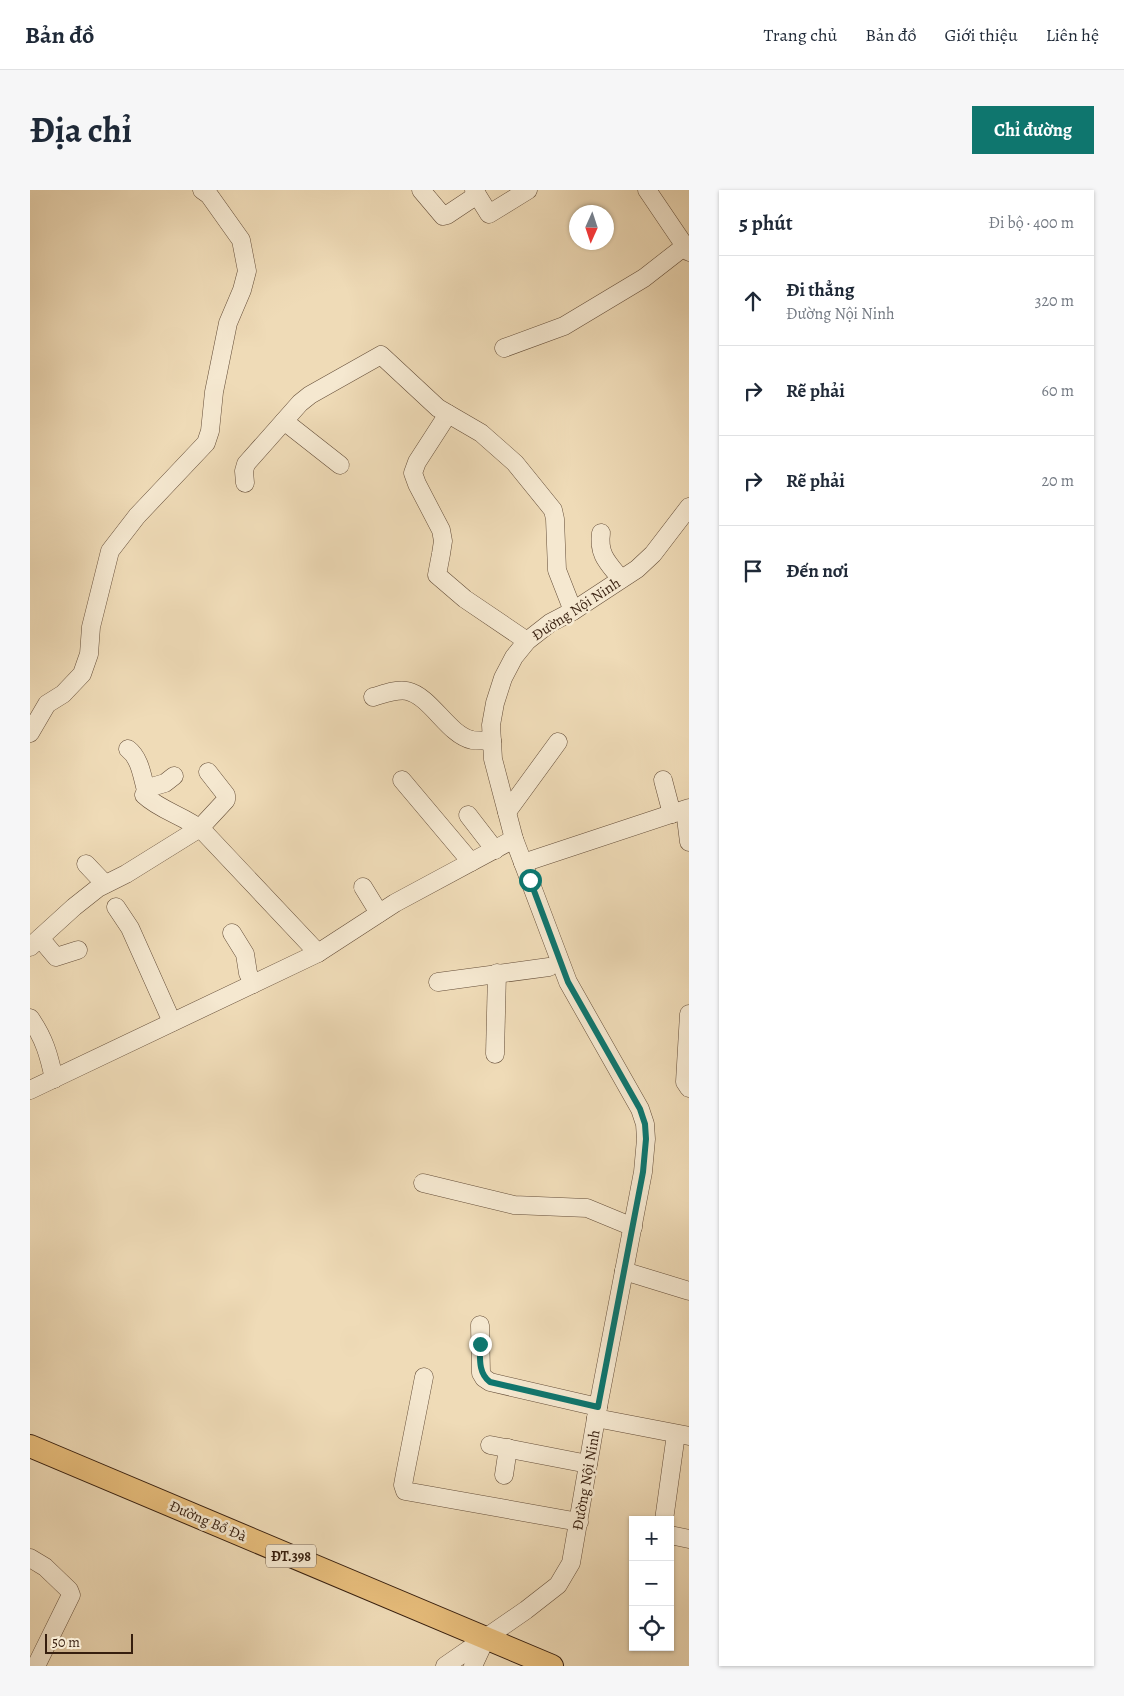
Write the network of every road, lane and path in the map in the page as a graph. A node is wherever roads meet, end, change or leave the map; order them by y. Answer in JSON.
{"nodes":[{"id":1,"x":202,"y":190,"type":"edge"},
{"id":2,"x":420,"y":190,"type":"edge"},
{"id":3,"x":528,"y":190,"type":"edge"},
{"id":4,"x":647,"y":190,"type":"edge"},
{"id":5,"x":476,"y":193,"type":"edge"},
{"id":6,"x":687,"y":249,"type":"edge"},
{"id":7,"x":504,"y":348,"type":"dead end"},
{"id":8,"x":448,"y":414,"type":"junction"},
{"id":9,"x":284,"y":421,"type":"junction"},
{"id":10,"x":340,"y":465,"type":"dead end"},
{"id":11,"x":245,"y":483,"type":"dead end"},
{"id":12,"x":689,"y":507,"type":"edge"},
{"id":13,"x":601,"y":533,"type":"dead end"},
{"id":14,"x":621,"y":579,"type":"junction"},
{"id":15,"x":573,"y":611,"type":"junction"},
{"id":16,"x":527,"y":641,"type":"junction"},
{"id":17,"x":373,"y":697,"type":"dead end"},
{"id":18,"x":30,"y":733,"type":"edge"},
{"id":19,"x":492,"y":740,"type":"junction"},
{"id":20,"x":558,"y":742,"type":"dead end"},
{"id":21,"x":128,"y":749,"type":"dead end"},
{"id":22,"x":208,"y":772,"type":"dead end"},
{"id":23,"x":174,"y":776,"type":"dead end"},
{"id":24,"x":402,"y":780,"type":"dead end"},
{"id":25,"x":663,"y":780,"type":"dead end"},
{"id":26,"x":146,"y":790,"type":"junction"},
{"id":27,"x":682,"y":811,"type":"edge"},
{"id":28,"x":507,"y":812,"type":"junction"},
{"id":29,"x":468,"y":815,"type":"dead end"},
{"id":30,"x":200,"y":828,"type":"junction"},
{"id":31,"x":514,"y":839,"type":"junction"},
{"id":32,"x":689,"y":842,"type":"edge"},
{"id":33,"x":495,"y":850,"type":"junction"},
{"id":34,"x":472,"y":862,"type":"junction"},
{"id":35,"x":523,"y":863,"type":"junction"},
{"id":36,"x":86,"y":864,"type":"dead end"},
{"id":37,"x":105,"y":884,"type":"junction"},
{"id":38,"x":363,"y":887,"type":"dead end"},
{"id":39,"x":116,"y":907,"type":"dead end"},
{"id":40,"x":379,"y":913,"type":"junction"},
{"id":41,"x":232,"y":933,"type":"dead end"},
{"id":42,"x":35,"y":942,"type":"edge"},
{"id":43,"x":78,"y":950,"type":"dead end"},
{"id":44,"x":318,"y":952,"type":"junction"},
{"id":45,"x":555,"y":966,"type":"junction"},
{"id":46,"x":497,"y":973,"type":"junction"},
{"id":47,"x":438,"y":982,"type":"dead end"},
{"id":48,"x":253,"y":984,"type":"junction"},
{"id":49,"x":689,"y":1014,"type":"edge"},
{"id":50,"x":30,"y":1018,"type":"edge"},
{"id":51,"x":172,"y":1022,"type":"junction"},
{"id":52,"x":494,"y":1054,"type":"dead end"},
{"id":53,"x":54,"y":1079,"type":"junction"},
{"id":54,"x":689,"y":1088,"type":"edge"},
{"id":55,"x":30,"y":1090,"type":"edge"},
{"id":56,"x":423,"y":1183,"type":"dead end"},
{"id":57,"x":633,"y":1227,"type":"junction"},
{"id":58,"x":624,"y":1271,"type":"junction"},
{"id":59,"x":689,"y":1290,"type":"edge"},
{"id":60,"x":480,"y":1325,"type":"dead end"},
{"id":61,"x":424,"y":1377,"type":"dead end"},
{"id":62,"x":597,"y":1412,"type":"junction"},
{"id":63,"x":682,"y":1435,"type":"edge"},
{"id":64,"x":490,"y":1445,"type":"dead end"},
{"id":65,"x":30,"y":1446,"type":"edge"},
{"id":66,"x":508,"y":1448,"type":"junction"},
{"id":67,"x":588,"y":1464,"type":"junction"},
{"id":68,"x":504,"y":1475,"type":"dead end"},
{"id":69,"x":665,"y":1516,"type":"edge"},
{"id":70,"x":579,"y":1522,"type":"junction"},
{"id":71,"x":674,"y":1536,"type":"edge"},
{"id":72,"x":689,"y":1538,"type":"edge"},
{"id":73,"x":30,"y":1558,"type":"edge"},
{"id":74,"x":486,"y":1638,"type":"junction"},
{"id":75,"x":460,"y":1664,"type":"edge"},
{"id":76,"x":36,"y":1666,"type":"edge"},
{"id":77,"x":552,"y":1666,"type":"edge"}],
"edges":[{"from":1,"to":18,"type":"street"},
{"from":2,"to":5,"type":"street"},
{"from":3,"to":5,"type":"street"},
{"from":4,"to":6,"type":"street"},
{"from":6,"to":7,"type":"street"},
{"from":8,"to":9,"type":"street"},
{"from":8,"to":15,"type":"street"},
{"from":8,"to":16,"type":"street"},
{"from":9,"to":10,"type":"street"},
{"from":9,"to":11,"type":"street"},
{"from":12,"to":14,"type":"street","name":"Đường Nội Ninh"},
{"from":13,"to":14,"type":"street"},
{"from":14,"to":15,"type":"street","name":"Đường Nội Ninh"},
{"from":15,"to":16,"type":"street","name":"Đường Nội Ninh"},
{"from":16,"to":19,"type":"street","name":"Đường Nội Ninh"},
{"from":17,"to":19,"type":"street"},
{"from":19,"to":28,"type":"street","name":"Đường Nội Ninh"},
{"from":20,"to":28,"type":"street"},
{"from":21,"to":26,"type":"street"},
{"from":22,"to":30,"type":"street"},
{"from":23,"to":26,"type":"street"},
{"from":24,"to":34,"type":"street"},
{"from":25,"to":27,"type":"street"},
{"from":26,"to":30,"type":"street"},
{"from":27,"to":32,"type":"street"},
{"from":27,"to":35,"type":"street"},
{"from":28,"to":31,"type":"street","name":"Đường Nội Ninh"},
{"from":29,"to":33,"type":"street"},
{"from":30,"to":37,"type":"street"},
{"from":30,"to":44,"type":"street"},
{"from":31,"to":33,"type":"street"},
{"from":31,"to":35,"type":"street","name":"Đường Nội Ninh"},
{"from":33,"to":34,"type":"street"},
{"from":34,"to":40,"type":"street"},
{"from":35,"to":45,"type":"street","name":"Đường Nội Ninh"},
{"from":36,"to":37,"type":"street"},
{"from":37,"to":42,"type":"street"},
{"from":38,"to":40,"type":"street"},
{"from":39,"to":51,"type":"street"},
{"from":40,"to":44,"type":"street"},
{"from":41,"to":48,"type":"street"},
{"from":42,"to":43,"type":"street"},
{"from":44,"to":48,"type":"street"},
{"from":45,"to":46,"type":"street"},
{"from":45,"to":57,"type":"street","name":"Đường Nội Ninh"},
{"from":46,"to":47,"type":"street"},
{"from":46,"to":52,"type":"street"},
{"from":48,"to":51,"type":"street"},
{"from":49,"to":54,"type":"street"},
{"from":50,"to":53,"type":"street"},
{"from":51,"to":53,"type":"street"},
{"from":53,"to":55,"type":"street"},
{"from":56,"to":57,"type":"street"},
{"from":57,"to":58,"type":"street","name":"Đường Nội Ninh"},
{"from":58,"to":59,"type":"street"},
{"from":58,"to":62,"type":"street","name":"Đường Nội Ninh"},
{"from":60,"to":62,"type":"street"},
{"from":61,"to":70,"type":"street"},
{"from":62,"to":63,"type":"street"},
{"from":62,"to":67,"type":"street","name":"Đường Nội Ninh"},
{"from":63,"to":69,"type":"street"},
{"from":64,"to":66,"type":"street"},
{"from":65,"to":74,"type":"main road","name":"Đường Bổ Đà","number":"ĐT.398"},
{"from":66,"to":67,"type":"street"},
{"from":66,"to":68,"type":"street"},
{"from":67,"to":70,"type":"street","name":"Đường Nội Ninh"},
{"from":70,"to":74,"type":"street","name":"Đường Nội Ninh"},
{"from":71,"to":72,"type":"street"},
{"from":73,"to":76,"type":"street"},
{"from":74,"to":75,"type":"street","name":"Đường Nội Ninh"},
{"from":74,"to":77,"type":"main road","name":"Đường Bổ Đà","number":"ĐT.398"}]}
